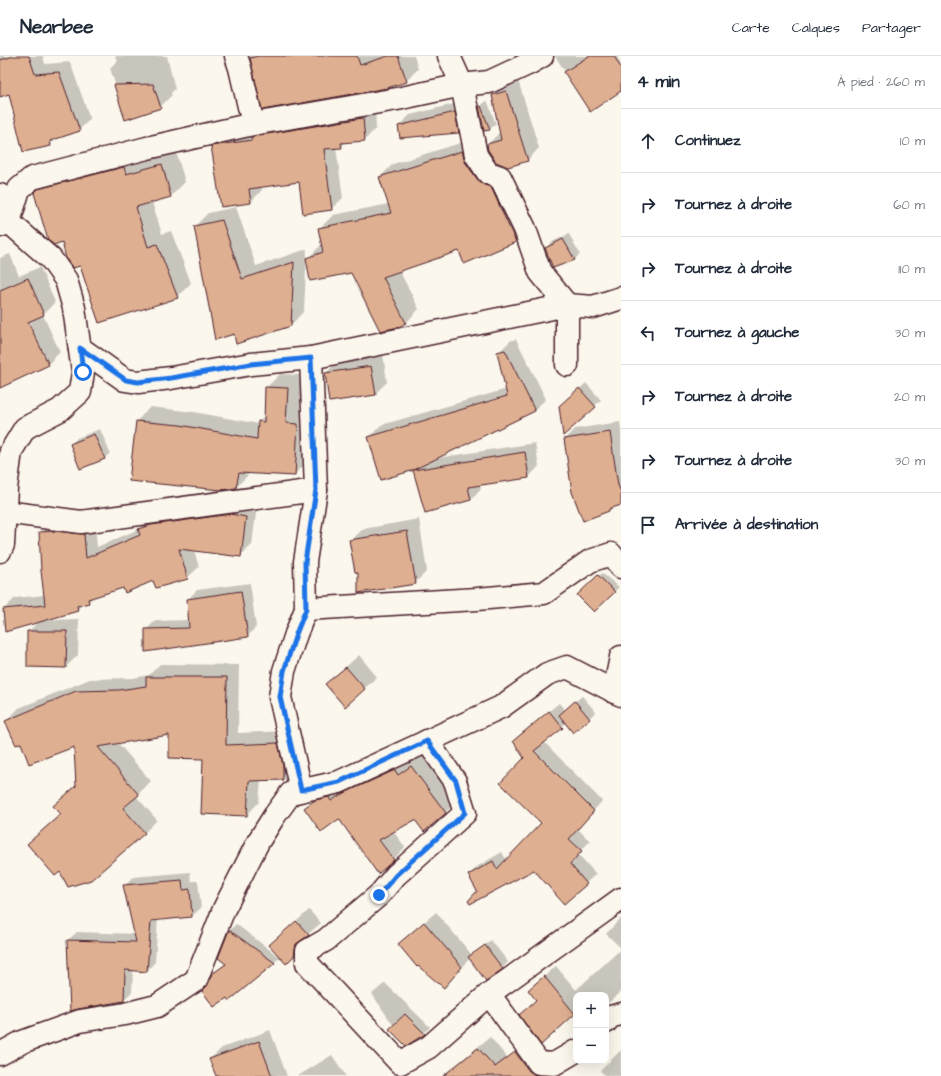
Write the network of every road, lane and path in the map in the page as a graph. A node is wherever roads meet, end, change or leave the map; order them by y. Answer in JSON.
{"nodes":[{"id":1,"x":236,"y":56,"type":"edge"},
{"id":2,"x":449,"y":56,"type":"edge"},
{"id":3,"x":542,"y":56,"type":"edge"},
{"id":4,"x":462,"y":85,"type":"junction"},
{"id":5,"x":253,"y":124,"type":"junction"},
{"id":6,"x":0,"y":195,"type":"edge"},
{"id":7,"x":4,"y":224,"type":"edge"},
{"id":8,"x":621,"y":298,"type":"edge"},
{"id":9,"x":567,"y":305,"type":"junction"},
{"id":10,"x":80,"y":348,"type":"junction"},
{"id":11,"x":311,"y":358,"type":"junction"},
{"id":12,"x":567,"y":364,"type":"dead end"},
{"id":13,"x":3,"y":487,"type":"edge"},
{"id":14,"x":316,"y":490,"type":"junction"},
{"id":15,"x":6,"y":512,"type":"junction"},
{"id":16,"x":0,"y":551,"type":"edge"},
{"id":17,"x":621,"y":567,"type":"edge"},
{"id":18,"x":306,"y":609,"type":"junction"},
{"id":19,"x":621,"y":657,"type":"edge"},
{"id":20,"x":618,"y":693,"type":"edge"},
{"id":21,"x":427,"y":741,"type":"junction"},
{"id":22,"x":301,"y":790,"type":"junction"},
{"id":23,"x":621,"y":898,"type":"edge"},
{"id":24,"x":489,"y":994,"type":"junction"},
{"id":25,"x":621,"y":1014,"type":"edge"},
{"id":26,"x":609,"y":1018,"type":"edge"},
{"id":27,"x":573,"y":1053,"type":"edge"},
{"id":28,"x":0,"y":1054,"type":"edge"}],
"edges":[{"from":1,"to":5,"type":"street"},
{"from":2,"to":4,"type":"street"},
{"from":3,"to":4,"type":"street"},
{"from":4,"to":5,"type":"street"},
{"from":4,"to":9,"type":"street"},
{"from":5,"to":7,"type":"street"},
{"from":6,"to":7,"type":"street"},
{"from":7,"to":10,"type":"street"},
{"from":8,"to":9,"type":"street"},
{"from":9,"to":11,"type":"street"},
{"from":9,"to":12,"type":"street"},
{"from":10,"to":11,"type":"street"},
{"from":10,"to":13,"type":"street"},
{"from":11,"to":14,"type":"street"},
{"from":13,"to":15,"type":"street"},
{"from":14,"to":15,"type":"street"},
{"from":14,"to":18,"type":"street"},
{"from":15,"to":16,"type":"street"},
{"from":17,"to":18,"type":"street"},
{"from":18,"to":22,"type":"street"},
{"from":19,"to":20,"type":"street"},
{"from":20,"to":21,"type":"street"},
{"from":21,"to":22,"type":"street"},
{"from":21,"to":24,"type":"street"},
{"from":22,"to":28,"type":"street"},
{"from":23,"to":24,"type":"street"},
{"from":24,"to":27,"type":"street"},
{"from":25,"to":26,"type":"street"}]}
